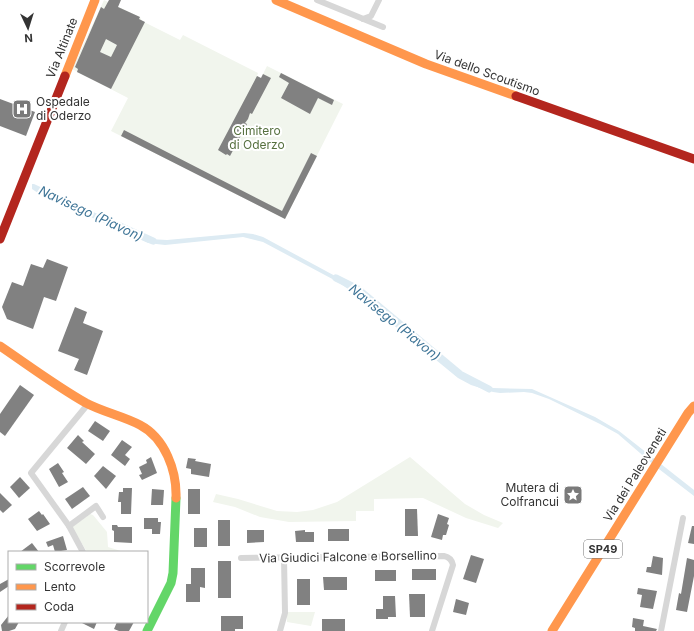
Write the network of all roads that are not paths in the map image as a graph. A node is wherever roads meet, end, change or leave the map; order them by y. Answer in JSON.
{"nodes":[{"id":1,"x":95,"y":0,"type":"edge"},
{"id":2,"x":276,"y":0,"type":"edge"},
{"id":3,"x":317,"y":0,"type":"edge"},
{"id":4,"x":378,"y":0,"type":"edge"},
{"id":5,"x":362,"y":19,"type":"junction"},
{"id":6,"x":383,"y":27,"type":"dead end"},
{"id":7,"x":694,"y":159,"type":"edge"},
{"id":8,"x":0,"y":239,"type":"edge"},
{"id":9,"x":0,"y":346,"type":"edge"},
{"id":10,"x":694,"y":397,"type":"edge"},
{"id":11,"x":88,"y":404,"type":"junction"},
{"id":12,"x":694,"y":406,"type":"edge"},
{"id":13,"x":688,"y":413,"type":"junction"},
{"id":14,"x":103,"y":517,"type":"dead end"},
{"id":15,"x":683,"y":518,"type":"dead end"},
{"id":16,"x":69,"y":526,"type":"junction"},
{"id":17,"x":82,"y":551,"type":"edge"},
{"id":18,"x":241,"y":558,"type":"dead end"},
{"id":19,"x":284,"y":558,"type":"junction"},
{"id":20,"x":147,"y":631,"type":"edge"},
{"id":21,"x":280,"y":631,"type":"edge"},
{"id":22,"x":432,"y":631,"type":"edge"},
{"id":23,"x":552,"y":631,"type":"edge"},
{"id":24,"x":661,"y":631,"type":"edge"}],
"edges":[{"from":1,"to":8,"type":"street","name":"Via Altinate"},
{"from":2,"to":7,"type":"street","name":"Via dello Scoutismo"},
{"from":3,"to":5,"type":"street"},
{"from":4,"to":5,"type":"street"},
{"from":5,"to":6,"type":"street"},
{"from":9,"to":11,"type":"street"},
{"from":10,"to":13,"type":"street","name":"Via dei Paleoveneti"},
{"from":11,"to":16,"type":"street"},
{"from":11,"to":20,"type":"street"},
{"from":12,"to":13,"type":"street","name":"Via dei Paleoveneti"},
{"from":13,"to":23,"type":"street","name":"Via dei Paleoveneti","number":"SP49"},
{"from":14,"to":16,"type":"street"},
{"from":15,"to":24,"type":"street"},
{"from":16,"to":17,"type":"street"},
{"from":18,"to":19,"type":"street","name":"Via Giudici Falcone e Borsellino"},
{"from":19,"to":21,"type":"street"},
{"from":19,"to":22,"type":"street","name":"Via Giudici Falcone e Borsellino"}]}
